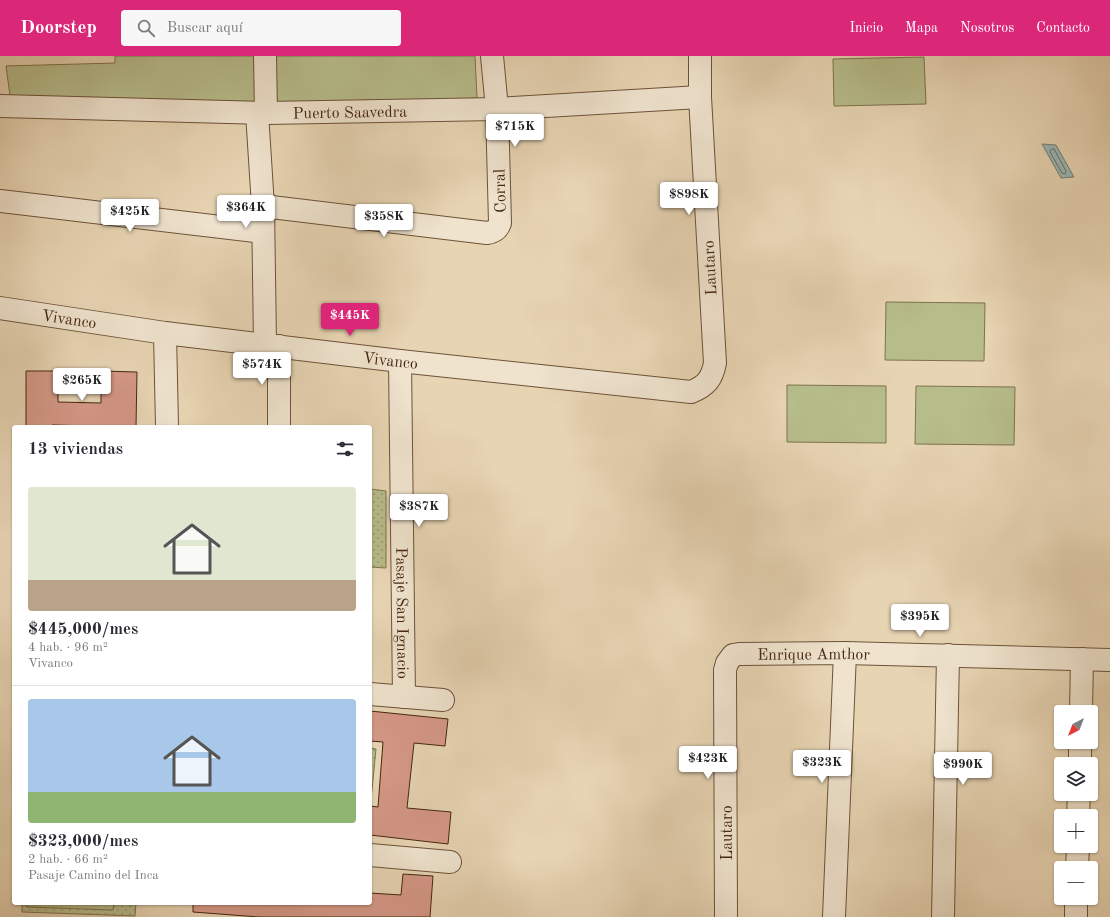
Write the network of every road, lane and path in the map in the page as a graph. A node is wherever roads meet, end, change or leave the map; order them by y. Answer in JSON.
{"nodes":[{"id":1,"x":266,"y":56,"type":"edge"},
{"id":2,"x":492,"y":56,"type":"edge"},
{"id":3,"x":700,"y":56,"type":"edge"},
{"id":4,"x":700,"y":97,"type":"junction"},
{"id":5,"x":0,"y":106,"type":"edge"},
{"id":6,"x":497,"y":109,"type":"junction"},
{"id":7,"x":261,"y":113,"type":"junction"},
{"id":8,"x":0,"y":200,"type":"edge"},
{"id":9,"x":263,"y":206,"type":"junction"},
{"id":10,"x":263,"y":232,"type":"junction"},
{"id":11,"x":0,"y":308,"type":"edge"},
{"id":12,"x":165,"y":333,"type":"junction"},
{"id":13,"x":272,"y":344,"type":"junction"},
{"id":14,"x":400,"y":360,"type":"junction"},
{"id":15,"x":707,"y":382,"type":"joint"},
{"id":16,"x":167,"y":425,"type":"edge"},
{"id":17,"x":279,"y":425,"type":"edge"},
{"id":18,"x":845,"y":653,"type":"junction"},
{"id":19,"x":733,"y":655,"type":"joint"},
{"id":20,"x":948,"y":655,"type":"junction"},
{"id":21,"x":1082,"y":659,"type":"junction"},
{"id":22,"x":1110,"y":660,"type":"edge"},
{"id":23,"x":372,"y":694,"type":"edge"},
{"id":24,"x":404,"y":697,"type":"junction"},
{"id":25,"x":443,"y":700,"type":"dead end"},
{"id":26,"x":1081,"y":705,"type":"edge"},
{"id":27,"x":372,"y":855,"type":"edge"},
{"id":28,"x":450,"y":862,"type":"dead end"},
{"id":29,"x":1076,"y":905,"type":"edge"},
{"id":30,"x":726,"y":917,"type":"edge"},
{"id":31,"x":834,"y":917,"type":"edge"},
{"id":32,"x":943,"y":917,"type":"edge"},
{"id":33,"x":1076,"y":917,"type":"edge"}],
"edges":[{"from":1,"to":7,"type":"street"},
{"from":2,"to":6,"type":"street","name":"Corral"},
{"from":3,"to":4,"type":"street","name":"Lautaro"},
{"from":4,"to":6,"type":"street","name":"Puerto Saavedra"},
{"from":4,"to":15,"type":"street","name":"Lautaro"},
{"from":5,"to":7,"type":"street","name":"Puerto Saavedra"},
{"from":6,"to":7,"type":"street","name":"Puerto Saavedra"},
{"from":6,"to":9,"type":"street","name":"Corral"},
{"from":7,"to":9,"type":"street"},
{"from":8,"to":10,"type":"street"},
{"from":9,"to":10,"type":"street"},
{"from":10,"to":13,"type":"street"},
{"from":11,"to":12,"type":"street","name":"Vivanco"},
{"from":12,"to":13,"type":"street","name":"Vivanco"},
{"from":12,"to":16,"type":"street"},
{"from":13,"to":14,"type":"street","name":"Vivanco"},
{"from":13,"to":17,"type":"street"},
{"from":14,"to":15,"type":"street","name":"Vivanco"},
{"from":14,"to":24,"type":"street","name":"Pasaje San Ignacio"},
{"from":18,"to":19,"type":"street","name":"Enrique Amthor"},
{"from":18,"to":20,"type":"street","name":"Enrique Amthor"},
{"from":18,"to":31,"type":"street"},
{"from":19,"to":30,"type":"street","name":"Lautaro"},
{"from":20,"to":21,"type":"street","name":"Enrique Amthor"},
{"from":20,"to":32,"type":"street"},
{"from":21,"to":22,"type":"street","name":"Enrique Amthor"},
{"from":21,"to":26,"type":"street"},
{"from":23,"to":24,"type":"street"},
{"from":24,"to":25,"type":"street"},
{"from":27,"to":28,"type":"street"},
{"from":29,"to":33,"type":"street"}]}
